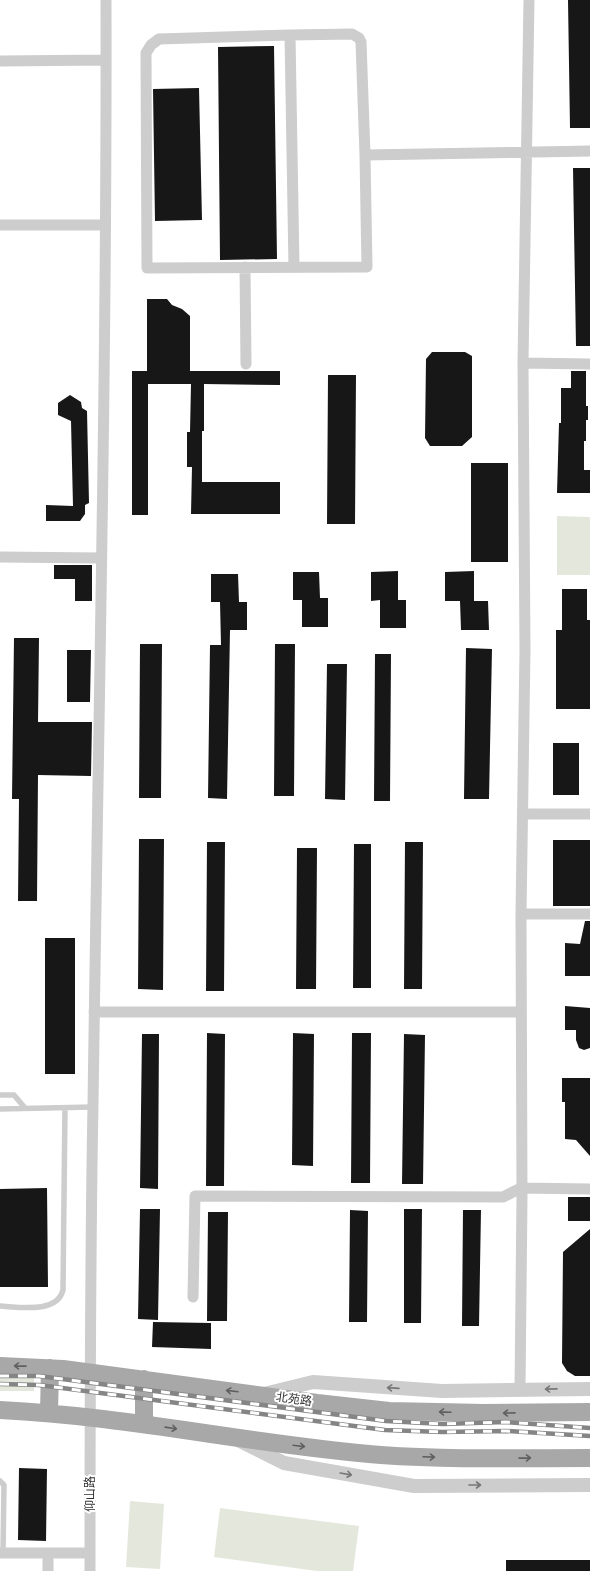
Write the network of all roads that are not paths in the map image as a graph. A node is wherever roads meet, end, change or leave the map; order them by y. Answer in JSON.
{"nodes":[{"id":1,"x":106,"y":0,"type":"edge"},
{"id":2,"x":528,"y":0,"type":"edge"},
{"id":3,"x":290,"y":35,"type":"junction"},
{"id":4,"x":106,"y":60,"type":"junction"},
{"id":5,"x":0,"y":61,"type":"edge"},
{"id":6,"x":590,"y":151,"type":"edge"},
{"id":7,"x":525,"y":153,"type":"junction"},
{"id":8,"x":365,"y":155,"type":"junction"},
{"id":9,"x":0,"y":225,"type":"edge"},
{"id":10,"x":105,"y":225,"type":"junction"},
{"id":11,"x":245,"y":267,"type":"junction"},
{"id":12,"x":294,"y":267,"type":"junction"},
{"id":13,"x":523,"y":363,"type":"junction"},
{"id":14,"x":246,"y":364,"type":"dead end"},
{"id":15,"x":590,"y":364,"type":"edge"},
{"id":16,"x":0,"y":557,"type":"edge"},
{"id":17,"x":101,"y":558,"type":"junction"},
{"id":18,"x":523,"y":814,"type":"junction"},
{"id":19,"x":590,"y":814,"type":"edge"},
{"id":20,"x":521,"y":914,"type":"junction"},
{"id":21,"x":590,"y":914,"type":"edge"},
{"id":22,"x":94,"y":1012,"type":"junction"},
{"id":23,"x":521,"y":1012,"type":"junction"},
{"id":24,"x":0,"y":1095,"type":"edge"},
{"id":25,"x":92,"y":1107,"type":"junction"},
{"id":26,"x":25,"y":1108,"type":"junction"},
{"id":27,"x":65,"y":1108,"type":"junction"},
{"id":28,"x":0,"y":1109,"type":"edge"},
{"id":29,"x":521,"y":1188,"type":"junction"},
{"id":30,"x":590,"y":1189,"type":"edge"},
{"id":31,"x":193,"y":1297,"type":"dead end"},
{"id":32,"x":0,"y":1306,"type":"edge"},
{"id":33,"x":0,"y":1366,"type":"edge"},
{"id":34,"x":50,"y":1368,"type":"junction"},
{"id":35,"x":90,"y":1372,"type":"junction"},
{"id":36,"x":144,"y":1379,"type":"junction"},
{"id":37,"x":590,"y":1389,"type":"edge"},
{"id":38,"x":520,"y":1390,"type":"junction"},
{"id":39,"x":262,"y":1394,"type":"junction"},
{"id":40,"x":0,"y":1410,"type":"edge"},
{"id":41,"x":590,"y":1412,"type":"edge"},
{"id":42,"x":49,"y":1413,"type":"junction"},
{"id":43,"x":90,"y":1417,"type":"junction"},
{"id":44,"x":144,"y":1424,"type":"junction"},
{"id":45,"x":230,"y":1436,"type":"junction"},
{"id":46,"x":590,"y":1458,"type":"edge"},
{"id":47,"x":0,"y":1481,"type":"edge"},
{"id":48,"x":590,"y":1484,"type":"edge"},
{"id":49,"x":2,"y":1553,"type":"edge"},
{"id":50,"x":48,"y":1553,"type":"junction"},
{"id":51,"x":90,"y":1553,"type":"junction"},
{"id":52,"x":48,"y":1571,"type":"edge"},
{"id":53,"x":90,"y":1571,"type":"edge"}],
"edges":[{"from":1,"to":4,"type":"street","name":"仰山路"},
{"from":2,"to":7,"type":"street"},
{"from":3,"to":8,"type":"street"},
{"from":3,"to":11,"type":"street"},
{"from":3,"to":12,"type":"street"},
{"from":4,"to":5,"type":"street"},
{"from":4,"to":10,"type":"street","name":"仰山路"},
{"from":6,"to":7,"type":"street"},
{"from":7,"to":8,"type":"street"},
{"from":7,"to":13,"type":"street"},
{"from":8,"to":12,"type":"street"},
{"from":9,"to":10,"type":"street"},
{"from":10,"to":17,"type":"street","name":"仰山路"},
{"from":11,"to":12,"type":"street"},
{"from":11,"to":14,"type":"street"},
{"from":13,"to":15,"type":"street"},
{"from":13,"to":18,"type":"street"},
{"from":16,"to":17,"type":"street"},
{"from":17,"to":22,"type":"street","name":"仰山路"},
{"from":18,"to":19,"type":"street"},
{"from":18,"to":20,"type":"street"},
{"from":20,"to":21,"type":"street"},
{"from":20,"to":23,"type":"street"},
{"from":22,"to":23,"type":"street"},
{"from":22,"to":25,"type":"street","name":"仰山路"},
{"from":23,"to":29,"type":"street"},
{"from":24,"to":26,"type":"lane"},
{"from":25,"to":27,"type":"lane"},
{"from":25,"to":35,"type":"street","name":"仰山路"},
{"from":26,"to":27,"type":"lane"},
{"from":26,"to":28,"type":"lane"},
{"from":27,"to":32,"type":"lane"},
{"from":29,"to":30,"type":"street"},
{"from":29,"to":31,"type":"street"},
{"from":29,"to":38,"type":"street"},
{"from":34,"to":33,"type":"main road","name":"北苑路","one_way":true},
{"from":34,"to":35,"type":"main road","name":"北苑路"},
{"from":34,"to":42,"type":"main road"},
{"from":35,"to":36,"type":"main road","name":"北苑路"},
{"from":35,"to":43,"type":"street","name":"仰山路"},
{"from":39,"to":36,"type":"main road","name":"北苑路","one_way":true},
{"from":36,"to":44,"type":"main road"},
{"from":37,"to":38,"type":"street","one_way":true},
{"from":38,"to":39,"type":"street","one_way":true},
{"from":41,"to":39,"type":"main road","name":"北苑路","one_way":true},
{"from":40,"to":42,"type":"main road"},
{"from":42,"to":43,"type":"main road"},
{"from":43,"to":44,"type":"main road"},
{"from":43,"to":51,"type":"street","name":"仰山路"},
{"from":44,"to":45,"type":"main road","one_way":true},
{"from":45,"to":46,"type":"main road","one_way":true},
{"from":45,"to":48,"type":"street","one_way":true},
{"from":47,"to":49,"type":"lane"},
{"from":49,"to":50,"type":"street"},
{"from":50,"to":51,"type":"street"},
{"from":50,"to":52,"type":"street"},
{"from":51,"to":53,"type":"street","name":"仰山路"}]}
